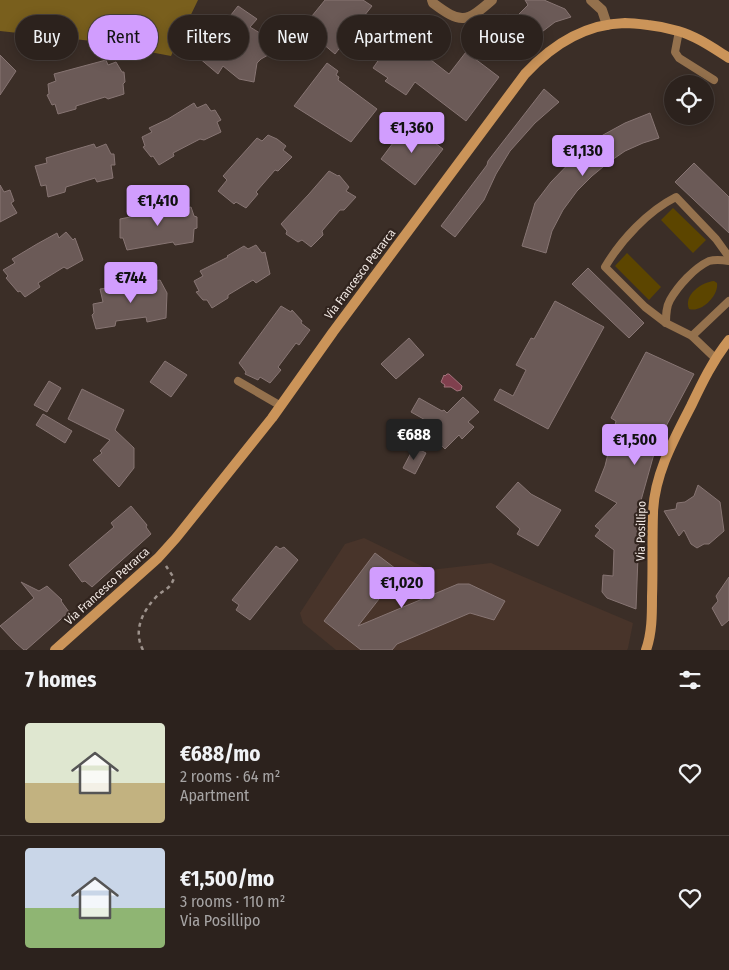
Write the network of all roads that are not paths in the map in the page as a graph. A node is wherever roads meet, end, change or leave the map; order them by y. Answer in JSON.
{"nodes":[{"id":1,"x":432,"y":0,"type":"edge"},
{"id":2,"x":492,"y":0,"type":"edge"},
{"id":3,"x":591,"y":0,"type":"edge"},
{"id":4,"x":607,"y":24,"type":"junction"},
{"id":5,"x":679,"y":31,"type":"junction"},
{"id":6,"x":729,"y":58,"type":"edge"},
{"id":7,"x":706,"y":75,"type":"edge"},
{"id":8,"x":729,"y":259,"type":"edge"},
{"id":9,"x":729,"y":301,"type":"edge"},
{"id":10,"x":666,"y":324,"type":"junction"},
{"id":11,"x":692,"y":336,"type":"junction"},
{"id":12,"x":729,"y":340,"type":"edge"},
{"id":13,"x":715,"y":358,"type":"junction"},
{"id":14,"x":238,"y":381,"type":"dead end"},
{"id":15,"x":281,"y":406,"type":"junction"},
{"id":16,"x":56,"y":650,"type":"edge"},
{"id":17,"x":646,"y":650,"type":"edge"}],
"edges":[{"from":1,"to":2,"type":"street"},
{"from":3,"to":4,"type":"street"},
{"from":4,"to":5,"type":"street","name":"Via Francesco Petrarca"},
{"from":4,"to":15,"type":"street","name":"Via Francesco Petrarca"},
{"from":5,"to":6,"type":"street","name":"Via Francesco Petrarca"},
{"from":5,"to":7,"type":"lane"},
{"from":8,"to":10,"type":"lane"},
{"from":8,"to":10,"type":"lane"},
{"from":9,"to":11,"type":"lane"},
{"from":10,"to":11,"type":"lane"},
{"from":11,"to":13,"type":"lane"},
{"from":12,"to":13,"type":"street","name":"Via Posillipo"},
{"from":13,"to":17,"type":"street","name":"Via Posillipo"},
{"from":14,"to":15,"type":"lane"},
{"from":15,"to":16,"type":"street","name":"Via Francesco Petrarca"}]}
